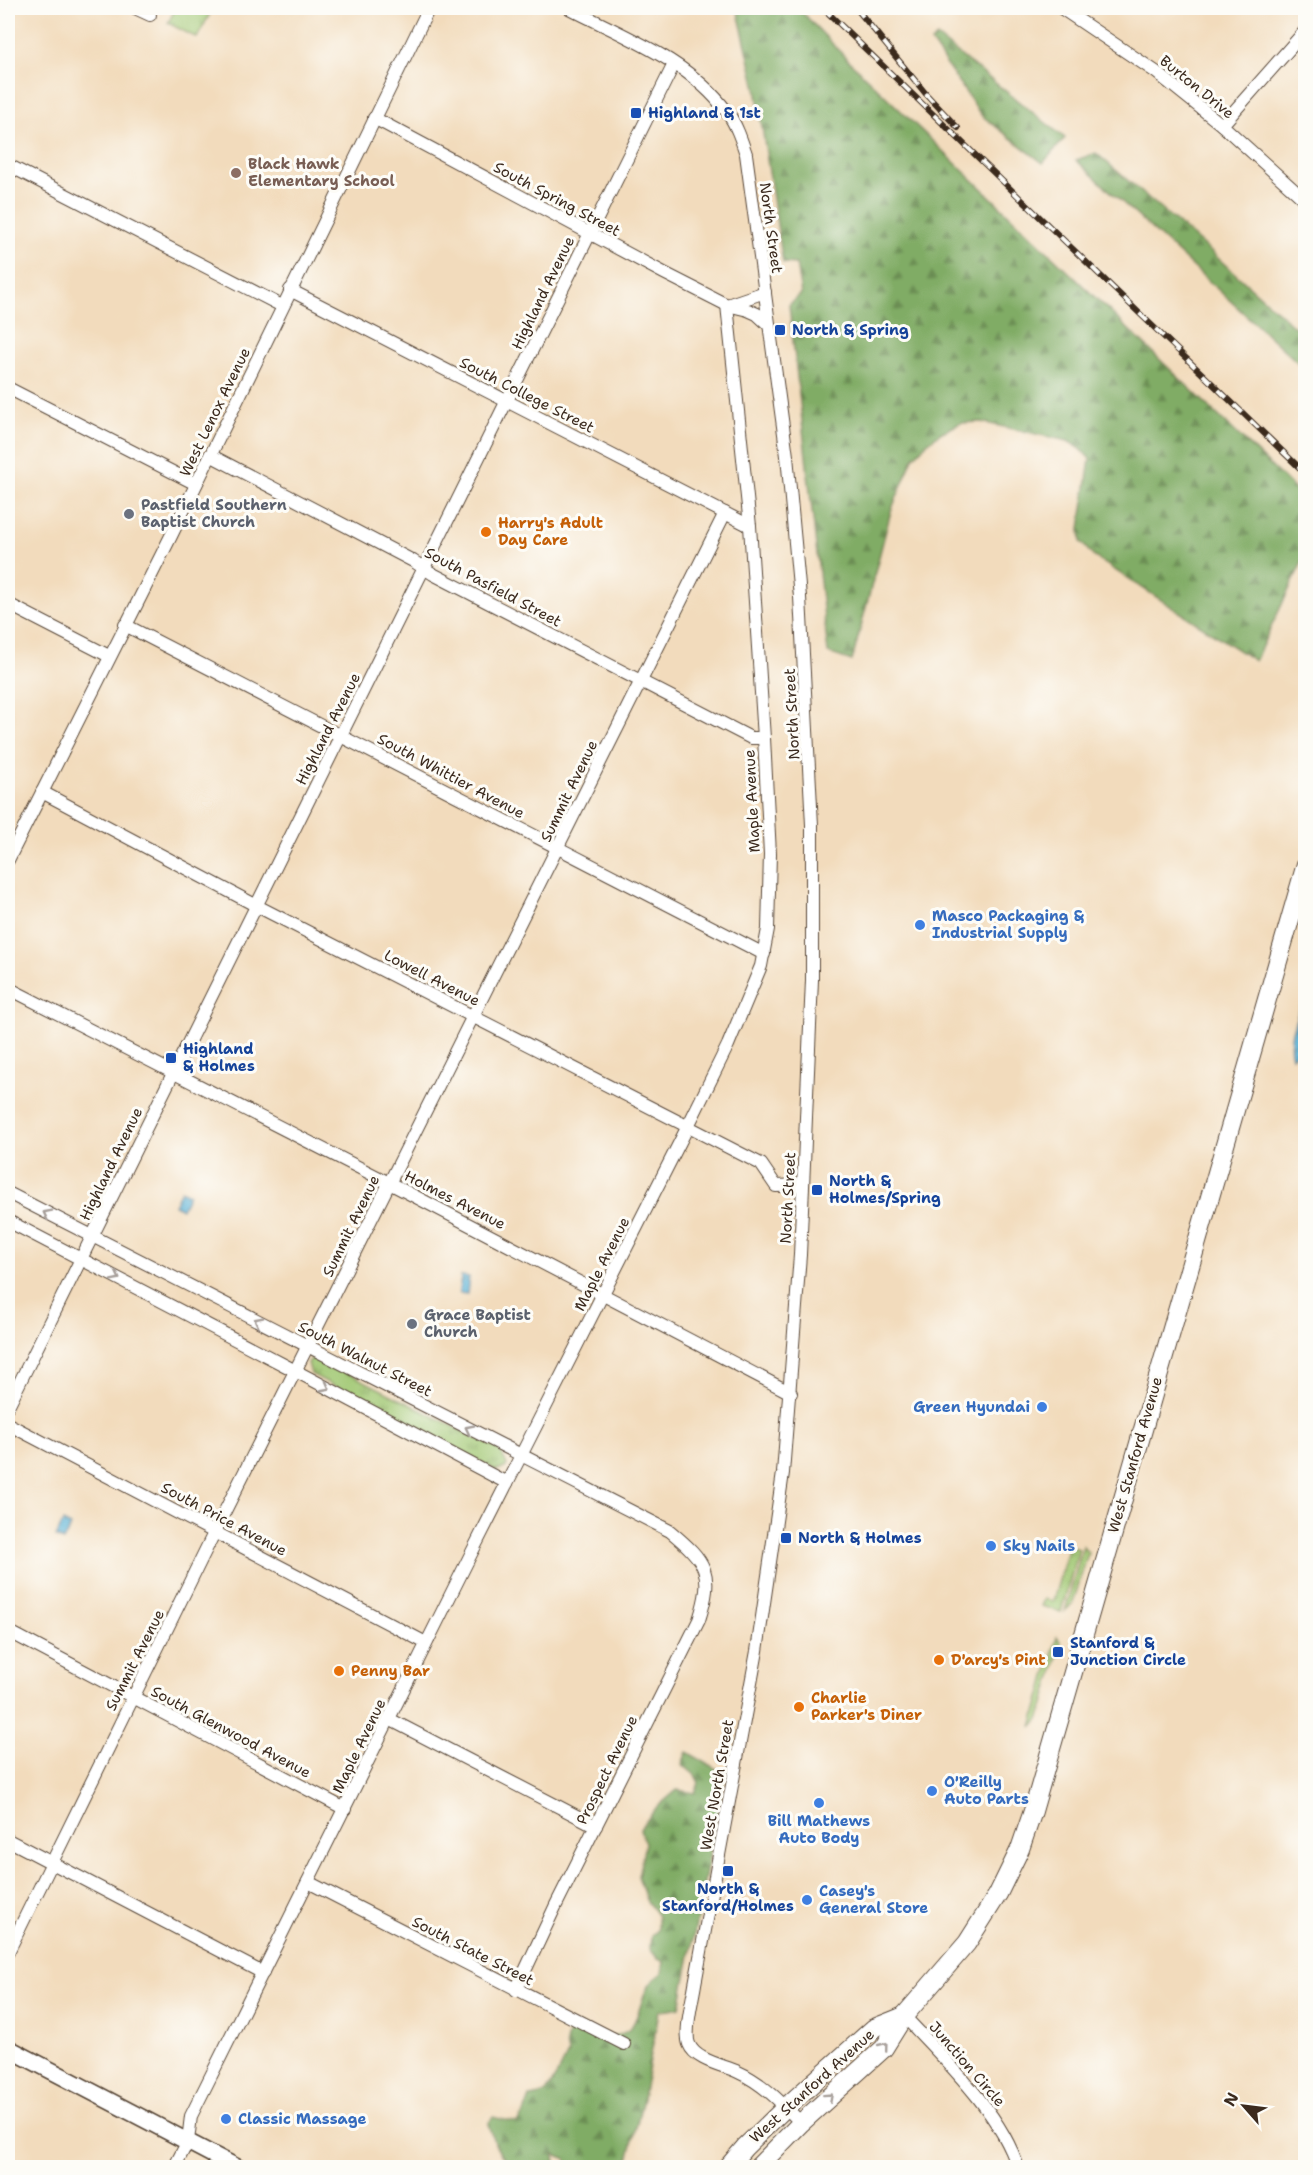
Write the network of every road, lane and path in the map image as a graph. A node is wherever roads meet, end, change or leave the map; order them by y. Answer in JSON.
{"nodes":[{"id":1,"x":135,"y":8,"type":"edge"},
{"id":2,"x":429,"y":8,"type":"edge"},
{"id":3,"x":569,"y":8,"type":"edge"},
{"id":4,"x":1061,"y":8,"type":"edge"},
{"id":5,"x":150,"y":15,"type":"dead end"},
{"id":6,"x":1305,"y":30,"type":"edge"},
{"id":7,"x":674,"y":64,"type":"junction"},
{"id":8,"x":374,"y":118,"type":"junction"},
{"id":9,"x":1222,"y":125,"type":"junction"},
{"id":10,"x":8,"y":165,"type":"edge"},
{"id":11,"x":1305,"y":199,"type":"edge"},
{"id":12,"x":590,"y":232,"type":"junction"},
{"id":13,"x":290,"y":290,"type":"junction"},
{"id":14,"x":765,"y":292,"type":"junction"},
{"id":15,"x":727,"y":305,"type":"junction"},
{"id":16,"x":282,"y":306,"type":"junction"},
{"id":17,"x":769,"y":325,"type":"junction"},
{"id":18,"x":8,"y":388,"type":"edge"},
{"id":19,"x":506,"y":402,"type":"junction"},
{"id":20,"x":210,"y":455,"type":"junction"},
{"id":21,"x":196,"y":484,"type":"junction"},
{"id":22,"x":725,"y":513,"type":"junction"},
{"id":23,"x":750,"y":526,"type":"junction"},
{"id":24,"x":424,"y":568,"type":"junction"},
{"id":25,"x":8,"y":604,"type":"edge"},
{"id":26,"x":125,"y":625,"type":"junction"},
{"id":27,"x":109,"y":657,"type":"junction"},
{"id":28,"x":640,"y":681,"type":"junction"},
{"id":29,"x":342,"y":736,"type":"junction"},
{"id":30,"x":764,"y":738,"type":"junction"},
{"id":31,"x":42,"y":792,"type":"junction"},
{"id":32,"x":11,"y":842,"type":"edge"},
{"id":33,"x":558,"y":848,"type":"junction"},
{"id":34,"x":8,"y":860,"type":"edge"},
{"id":35,"x":1305,"y":864,"type":"edge"},
{"id":36,"x":257,"y":906,"type":"junction"},
{"id":37,"x":764,"y":954,"type":"junction"},
{"id":38,"x":8,"y":988,"type":"edge"},
{"id":39,"x":473,"y":1015,"type":"junction"},
{"id":40,"x":173,"y":1072,"type":"junction"},
{"id":41,"x":688,"y":1126,"type":"junction"},
{"id":42,"x":389,"y":1183,"type":"junction"},
{"id":43,"x":804,"y":1185,"type":"junction"},
{"id":44,"x":8,"y":1193,"type":"edge"},
{"id":45,"x":8,"y":1221,"type":"edge"},
{"id":46,"x":92,"y":1237,"type":"junction"},
{"id":47,"x":81,"y":1259,"type":"junction"},
{"id":48,"x":604,"y":1294,"type":"junction"},
{"id":49,"x":308,"y":1347,"type":"junction"},
{"id":50,"x":296,"y":1371,"type":"junction"},
{"id":51,"x":791,"y":1393,"type":"junction"},
{"id":52,"x":8,"y":1406,"type":"edge"},
{"id":53,"x":8,"y":1424,"type":"edge"},
{"id":54,"x":521,"y":1455,"type":"junction"},
{"id":55,"x":507,"y":1483,"type":"junction"},
{"id":56,"x":215,"y":1531,"type":"junction"},
{"id":57,"x":700,"y":1561,"type":"joint"},
{"id":58,"x":8,"y":1631,"type":"edge"},
{"id":59,"x":426,"y":1643,"type":"junction"},
{"id":60,"x":134,"y":1697,"type":"junction"},
{"id":61,"x":389,"y":1719,"type":"junction"},
{"id":62,"x":345,"y":1809,"type":"junction"},
{"id":63,"x":596,"y":1826,"type":"junction"},
{"id":64,"x":8,"y":1840,"type":"edge"},
{"id":65,"x":51,"y":1862,"type":"junction"},
{"id":66,"x":308,"y":1882,"type":"junction"},
{"id":67,"x":8,"y":1952,"type":"edge"},
{"id":68,"x":263,"y":1973,"type":"junction"},
{"id":69,"x":516,"y":1990,"type":"junction"},
{"id":70,"x":904,"y":2016,"type":"junction"},
{"id":71,"x":624,"y":2044,"type":"dead end"},
{"id":72,"x":8,"y":2048,"type":"edge"},
{"id":73,"x":786,"y":2107,"type":"junction"},
{"id":74,"x":801,"y":2123,"type":"junction"},
{"id":75,"x":188,"y":2141,"type":"junction"},
{"id":76,"x":174,"y":2168,"type":"edge"},
{"id":77,"x":238,"y":2168,"type":"edge"},
{"id":78,"x":727,"y":2168,"type":"edge"},
{"id":79,"x":757,"y":2168,"type":"edge"},
{"id":80,"x":1017,"y":2168,"type":"edge"}],
"edges":[{"from":1,"to":5,"type":"street"},
{"from":2,"to":8,"type":"street","name":"West Lenox Avenue"},
{"from":3,"to":7,"type":"street","name":"North Street"},
{"from":4,"to":9,"type":"street","name":"Burton Drive"},
{"from":6,"to":9,"type":"street"},
{"from":7,"to":12,"type":"street","name":"Highland Avenue"},
{"from":7,"to":14,"type":"street","name":"North Street"},
{"from":8,"to":12,"type":"street","name":"South Spring Street"},
{"from":8,"to":13,"type":"street","name":"West Lenox Avenue"},
{"from":9,"to":11,"type":"street","name":"Burton Drive"},
{"from":10,"to":16,"type":"street"},
{"from":12,"to":15,"type":"street","name":"South Spring Street"},
{"from":12,"to":19,"type":"street","name":"Highland Avenue"},
{"from":13,"to":16,"type":"street","name":"West Lenox Avenue"},
{"from":13,"to":19,"type":"street","name":"South College Street"},
{"from":14,"to":15,"type":"street"},
{"from":14,"to":17,"type":"street","name":"North Street"},
{"from":15,"to":17,"type":"street","name":"South Spring Street"},
{"from":15,"to":23,"type":"street","name":"Maple Avenue"},
{"from":16,"to":20,"type":"street","name":"West Lenox Avenue"},
{"from":17,"to":43,"type":"street","name":"North Street"},
{"from":18,"to":21,"type":"street"},
{"from":19,"to":22,"type":"street","name":"South College Street"},
{"from":19,"to":24,"type":"street","name":"Highland Avenue"},
{"from":20,"to":21,"type":"street","name":"West Lenox Avenue"},
{"from":20,"to":24,"type":"street","name":"South Pasfield Street"},
{"from":21,"to":26,"type":"street","name":"West Lenox Avenue"},
{"from":22,"to":23,"type":"street","name":"South College Street"},
{"from":22,"to":28,"type":"street","name":"Summit Avenue"},
{"from":23,"to":30,"type":"street","name":"Maple Avenue"},
{"from":24,"to":28,"type":"street","name":"South Pasfield Street"},
{"from":24,"to":29,"type":"street","name":"Highland Avenue"},
{"from":25,"to":27,"type":"street"},
{"from":26,"to":27,"type":"street","name":"West Lenox Avenue"},
{"from":26,"to":29,"type":"street","name":"South Whittier Avenue"},
{"from":27,"to":31,"type":"street","name":"West Lenox Avenue"},
{"from":28,"to":30,"type":"street","name":"South Pasfield Street"},
{"from":28,"to":33,"type":"street","name":"Summit Avenue"},
{"from":29,"to":33,"type":"street","name":"South Whittier Avenue"},
{"from":29,"to":36,"type":"street","name":"Highland Avenue"},
{"from":30,"to":37,"type":"street","name":"Maple Avenue"},
{"from":31,"to":32,"type":"street","name":"West Lenox Avenue"},
{"from":31,"to":36,"type":"street","name":"Lowell Avenue"},
{"from":32,"to":34,"type":"street","name":"West Lenox Avenue"},
{"from":33,"to":37,"type":"street","name":"South Whittier Avenue"},
{"from":33,"to":39,"type":"street","name":"Summit Avenue"},
{"from":35,"to":70,"type":"main road","name":"West Stanford Avenue"},
{"from":36,"to":39,"type":"street","name":"Lowell Avenue"},
{"from":36,"to":40,"type":"street","name":"Highland Avenue"},
{"from":37,"to":41,"type":"street","name":"Maple Avenue"},
{"from":38,"to":40,"type":"street","name":"Holmes Avenue"},
{"from":39,"to":41,"type":"street","name":"Lowell Avenue"},
{"from":39,"to":42,"type":"street","name":"Summit Avenue"},
{"from":40,"to":42,"type":"street","name":"Holmes Avenue"},
{"from":40,"to":46,"type":"street","name":"Highland Avenue"},
{"from":41,"to":43,"type":"street","name":"Lowell Avenue"},
{"from":41,"to":48,"type":"street","name":"Maple Avenue"},
{"from":42,"to":48,"type":"street","name":"Holmes Avenue"},
{"from":42,"to":49,"type":"street","name":"Summit Avenue"},
{"from":43,"to":51,"type":"street","name":"North Street"},
{"from":46,"to":44,"type":"street","name":"South Walnut Street","one_way":true},
{"from":45,"to":47,"type":"street"},
{"from":46,"to":47,"type":"street","name":"Highland Avenue"},
{"from":49,"to":46,"type":"street","name":"South Walnut Street","one_way":true},
{"from":47,"to":50,"type":"street","one_way":true},
{"from":47,"to":52,"type":"street","name":"Highland Avenue"},
{"from":48,"to":51,"type":"street","name":"Holmes Avenue"},
{"from":48,"to":54,"type":"street","name":"Maple Avenue"},
{"from":49,"to":50,"type":"street","name":"Summit Avenue"},
{"from":54,"to":49,"type":"street","name":"South Walnut Street","one_way":true},
{"from":50,"to":55,"type":"street","one_way":true},
{"from":50,"to":56,"type":"street","name":"Summit Avenue"},
{"from":51,"to":73,"type":"street","name":"West North Street"},
{"from":53,"to":56,"type":"street","name":"South Price Avenue"},
{"from":54,"to":55,"type":"street","name":"Maple Avenue"},
{"from":54,"to":57,"type":"street","name":"South Walnut Street"},
{"from":55,"to":59,"type":"street","name":"Maple Avenue"},
{"from":56,"to":59,"type":"street","name":"South Price Avenue"},
{"from":56,"to":60,"type":"street","name":"Summit Avenue"},
{"from":57,"to":63,"type":"street","name":"Prospect Avenue"},
{"from":58,"to":60,"type":"street","name":"South Glenwood Avenue"},
{"from":59,"to":61,"type":"street","name":"Maple Avenue"},
{"from":60,"to":62,"type":"street","name":"South Glenwood Avenue"},
{"from":60,"to":65,"type":"street","name":"Summit Avenue"},
{"from":61,"to":62,"type":"street","name":"Maple Avenue"},
{"from":61,"to":63,"type":"street"},
{"from":62,"to":66,"type":"street","name":"Maple Avenue"},
{"from":63,"to":69,"type":"street","name":"Prospect Avenue"},
{"from":64,"to":65,"type":"street"},
{"from":65,"to":67,"type":"street","name":"Summit Avenue"},
{"from":65,"to":68,"type":"street"},
{"from":66,"to":68,"type":"street","name":"Maple Avenue"},
{"from":66,"to":69,"type":"street","name":"South State Street"},
{"from":68,"to":75,"type":"street","name":"Maple Avenue"},
{"from":69,"to":71,"type":"street","name":"South State Street"},
{"from":70,"to":73,"type":"main road","name":"West Stanford Avenue"},
{"from":74,"to":70,"type":"main road","name":"West Stanford Avenue","one_way":true},
{"from":70,"to":80,"type":"street","name":"Junction Circle"},
{"from":72,"to":75,"type":"main road"},
{"from":73,"to":74,"type":"street","name":"West North Street"},
{"from":73,"to":78,"type":"main road","name":"West Stanford Avenue"},
{"from":74,"to":79,"type":"main road","name":"West Stanford Avenue"},
{"from":75,"to":76,"type":"street","name":"Maple Avenue"},
{"from":75,"to":77,"type":"main road"}]}
